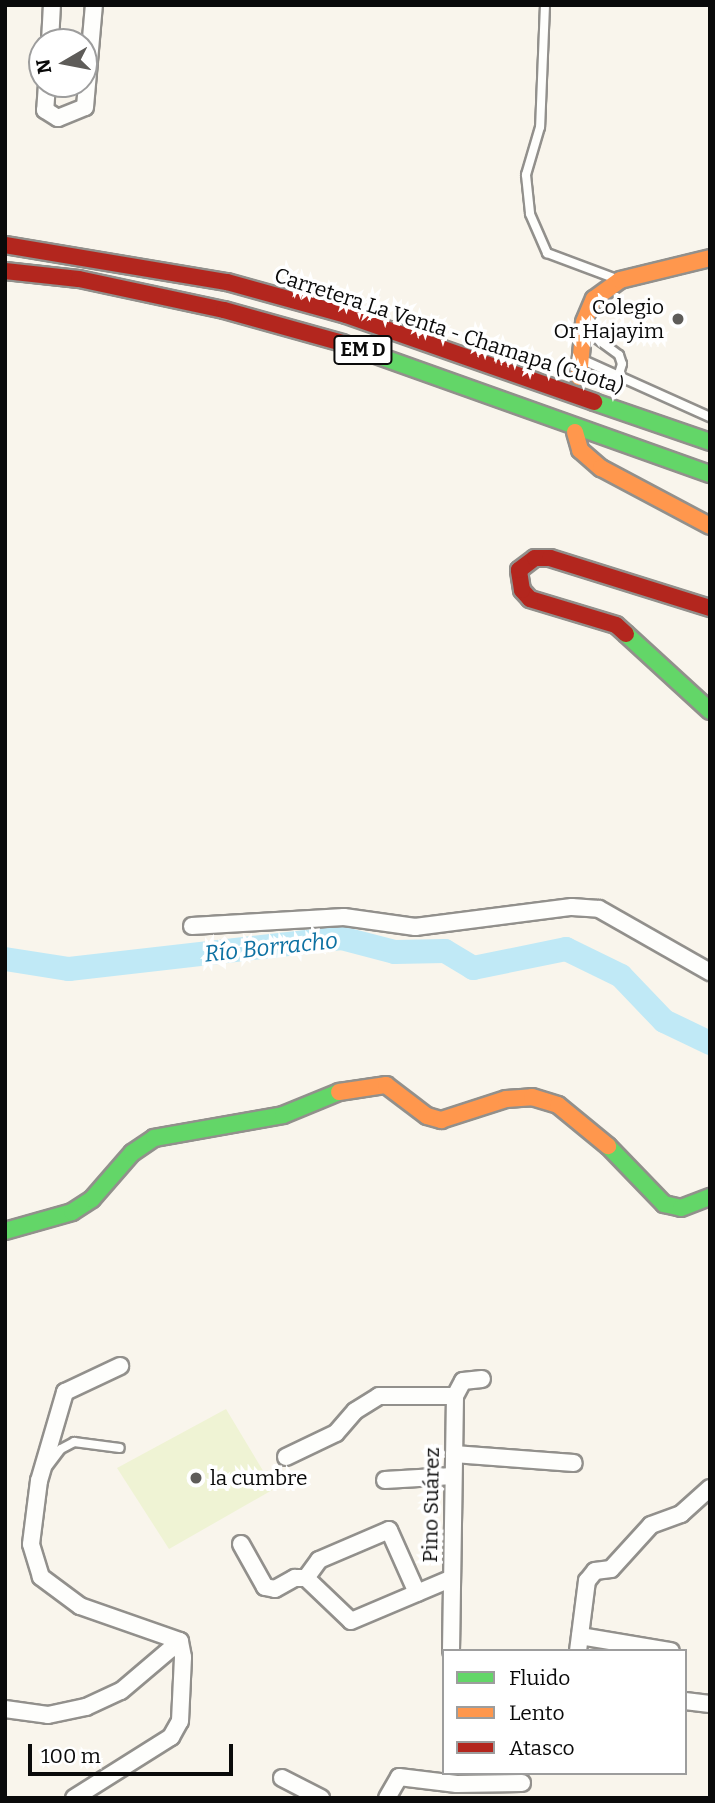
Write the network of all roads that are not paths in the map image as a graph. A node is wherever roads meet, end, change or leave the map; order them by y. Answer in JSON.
{"nodes":[{"id":1,"x":52,"y":5,"type":"edge"},
{"id":2,"x":94,"y":5,"type":"edge"},
{"id":3,"x":545,"y":5,"type":"edge"},
{"id":4,"x":51,"y":28,"type":"edge"},
{"id":5,"x":92,"y":28,"type":"edge"},
{"id":6,"x":46,"y":98,"type":"edge"},
{"id":7,"x":86,"y":98,"type":"edge"},
{"id":8,"x":5,"y":245,"type":"edge"},
{"id":9,"x":710,"y":258,"type":"edge"},
{"id":10,"x":5,"y":271,"type":"edge"},
{"id":11,"x":620,"y":280,"type":"junction"},
{"id":12,"x":583,"y":328,"type":"junction"},
{"id":13,"x":581,"y":359,"type":"junction"},
{"id":14,"x":579,"y":377,"type":"dead end"},
{"id":15,"x":618,"y":377,"type":"junction"},
{"id":16,"x":710,"y":417,"type":"edge"},
{"id":17,"x":575,"y":432,"type":"dead end"},
{"id":18,"x":710,"y":442,"type":"edge"},
{"id":19,"x":710,"y":474,"type":"edge"},
{"id":20,"x":710,"y":526,"type":"edge"},
{"id":21,"x":710,"y":608,"type":"edge"},
{"id":22,"x":710,"y":711,"type":"edge"},
{"id":23,"x":192,"y":926,"type":"dead end"},
{"id":24,"x":710,"y":972,"type":"edge"},
{"id":25,"x":710,"y":1197,"type":"edge"},
{"id":26,"x":5,"y":1231,"type":"edge"},
{"id":27,"x":120,"y":1366,"type":"dead end"},
{"id":28,"x":482,"y":1379,"type":"dead end"},
{"id":29,"x":455,"y":1396,"type":"junction"},
{"id":30,"x":120,"y":1448,"type":"dead end"},
{"id":31,"x":454,"y":1454,"type":"junction"},
{"id":32,"x":286,"y":1457,"type":"dead end"},
{"id":33,"x":574,"y":1462,"type":"dead end"},
{"id":34,"x":453,"y":1475,"type":"junction"},
{"id":35,"x":39,"y":1480,"type":"junction"},
{"id":36,"x":385,"y":1480,"type":"dead end"},
{"id":37,"x":710,"y":1488,"type":"edge"},
{"id":38,"x":241,"y":1544,"type":"dead end"},
{"id":39,"x":306,"y":1578,"type":"junction"},
{"id":40,"x":450,"y":1579,"type":"junction"},
{"id":41,"x":417,"y":1593,"type":"junction"},
{"id":42,"x":180,"y":1641,"type":"junction"},
{"id":43,"x":579,"y":1644,"type":"edge"},
{"id":44,"x":450,"y":1649,"type":"edge"},
{"id":45,"x":645,"y":1649,"type":"edge"},
{"id":46,"x":687,"y":1701,"type":"edge"},
{"id":47,"x":710,"y":1704,"type":"edge"},
{"id":48,"x":5,"y":1709,"type":"edge"},
{"id":49,"x":282,"y":1778,"type":"dead end"},
{"id":50,"x":457,"y":1785,"type":"edge"},
{"id":51,"x":522,"y":1785,"type":"edge"},
{"id":52,"x":74,"y":1798,"type":"edge"},
{"id":53,"x":321,"y":1798,"type":"edge"},
{"id":54,"x":387,"y":1798,"type":"edge"}],
"edges":[{"from":1,"to":4,"type":"street"},
{"from":2,"to":5,"type":"street"},
{"from":3,"to":11,"type":"lane"},
{"from":6,"to":7,"type":"street"},
{"from":8,"to":18,"type":"main road","name":"Carretera La Venta - Chamapa (Cuota)","number":"EM D"},
{"from":9,"to":11,"type":"main road"},
{"from":10,"to":19,"type":"main road","number":"EM D"},
{"from":11,"to":12,"type":"main road"},
{"from":12,"to":13,"type":"main road"},
{"from":12,"to":15,"type":"lane"},
{"from":13,"to":14,"type":"main road"},
{"from":13,"to":15,"type":"lane"},
{"from":15,"to":16,"type":"lane"},
{"from":17,"to":20,"type":"main road"},
{"from":21,"to":22,"type":"main road"},
{"from":23,"to":24,"type":"street"},
{"from":25,"to":26,"type":"main road"},
{"from":27,"to":35,"type":"street"},
{"from":28,"to":29,"type":"street"},
{"from":29,"to":31,"type":"street","name":"Pino Suárez"},
{"from":29,"to":32,"type":"street"},
{"from":30,"to":35,"type":"lane"},
{"from":31,"to":33,"type":"street"},
{"from":31,"to":34,"type":"street","name":"Pino Suárez"},
{"from":34,"to":36,"type":"street"},
{"from":34,"to":40,"type":"street","name":"Pino Suárez"},
{"from":35,"to":42,"type":"street"},
{"from":37,"to":43,"type":"street"},
{"from":38,"to":39,"type":"street"},
{"from":39,"to":41,"type":"street"},
{"from":39,"to":41,"type":"street"},
{"from":40,"to":41,"type":"street"},
{"from":40,"to":44,"type":"street","name":"Pino Suárez"},
{"from":42,"to":48,"type":"street"},
{"from":42,"to":52,"type":"street"},
{"from":43,"to":45,"type":"street"},
{"from":46,"to":47,"type":"street"},
{"from":49,"to":53,"type":"street"},
{"from":50,"to":51,"type":"street"},
{"from":50,"to":54,"type":"street"}]}
